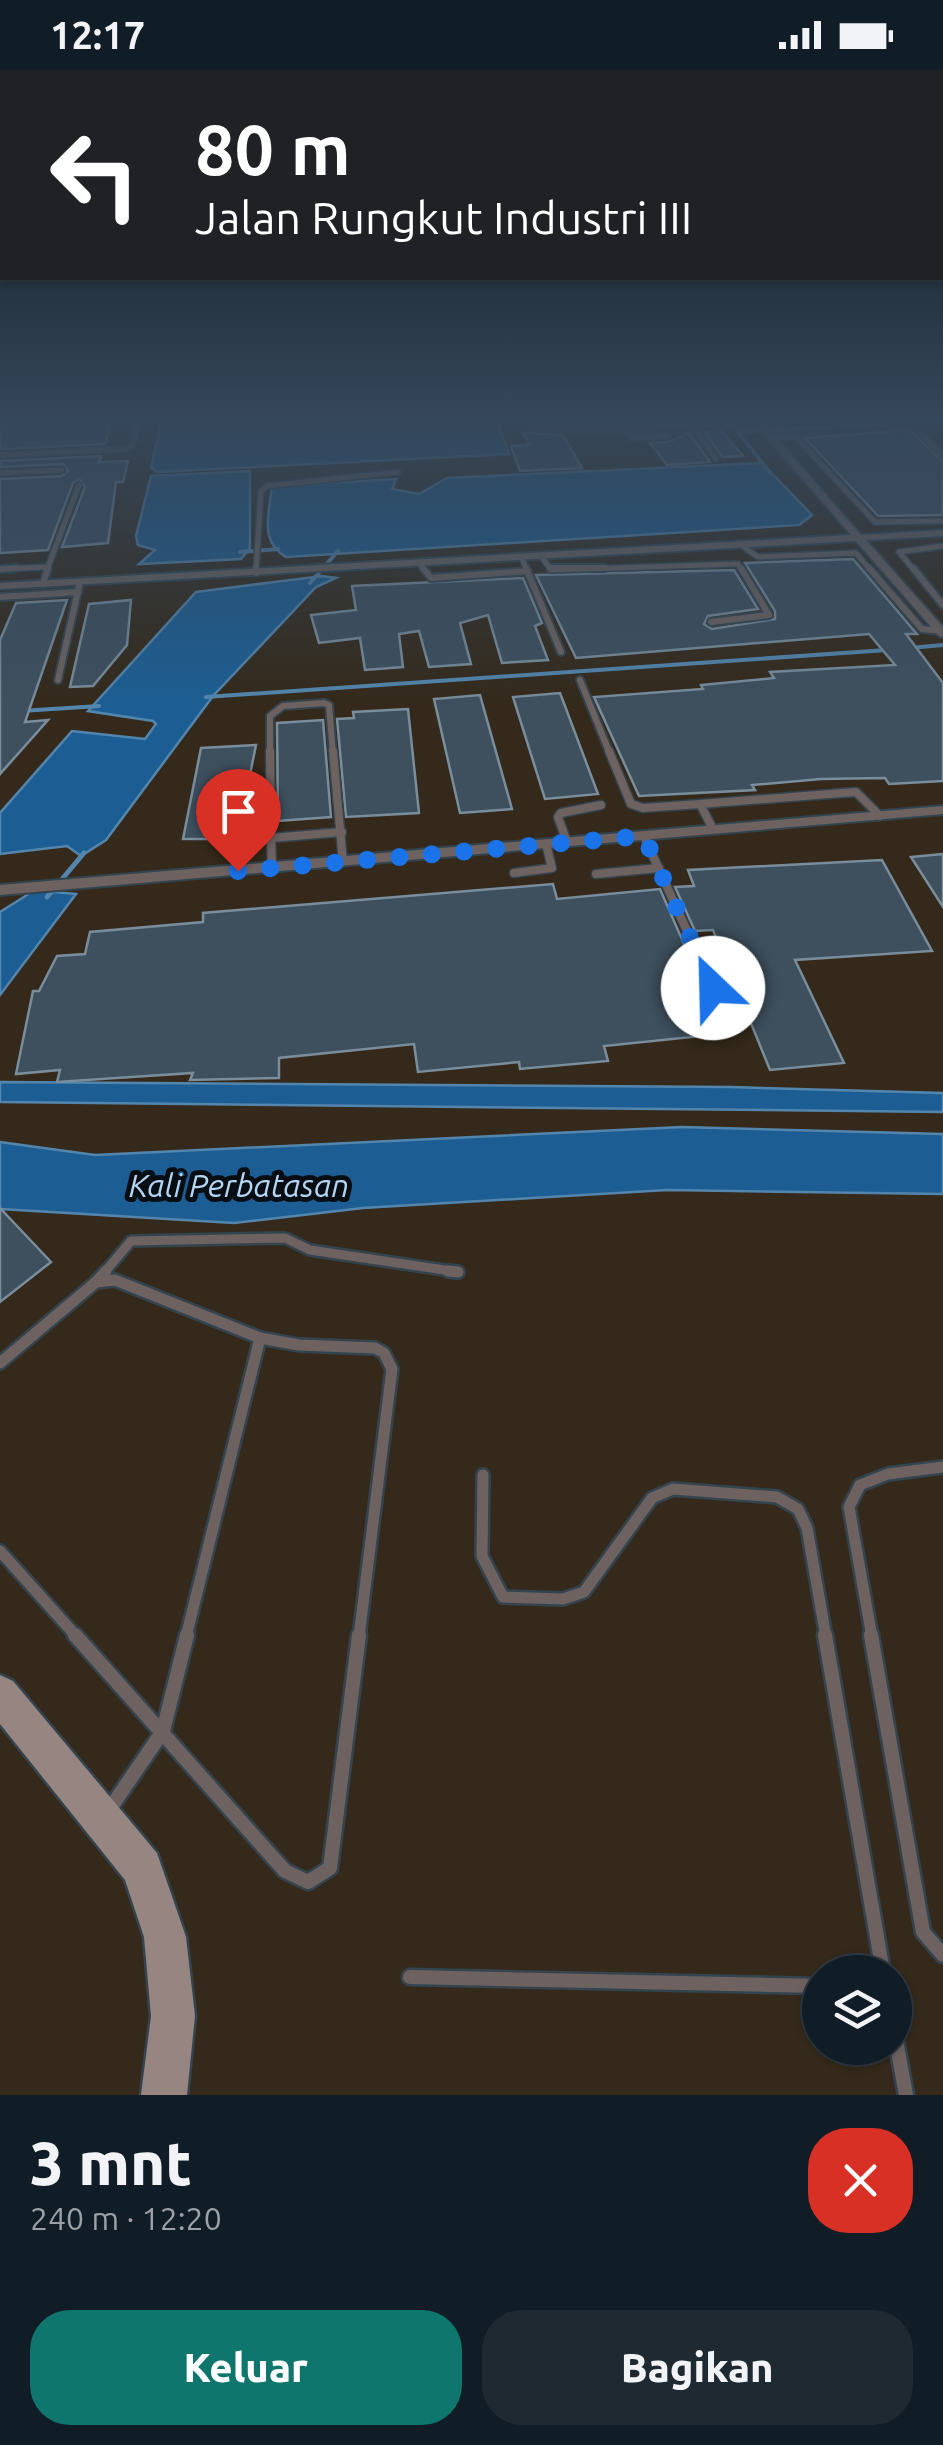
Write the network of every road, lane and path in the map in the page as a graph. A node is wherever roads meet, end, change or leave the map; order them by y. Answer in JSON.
{"nodes":[{"id":1,"x":66,"y":518,"type":"edge"},
{"id":2,"x":260,"y":518,"type":"edge"},
{"id":3,"x":841,"y":518,"type":"edge"},
{"id":4,"x":872,"y":518,"type":"edge"},
{"id":5,"x":943,"y":521,"type":"edge"},
{"id":6,"x":943,"y":533,"type":"edge"},
{"id":7,"x":858,"y":538,"type":"junction"},
{"id":8,"x":741,"y":545,"type":"junction"},
{"id":9,"x":943,"y":546,"type":"edge"},
{"id":10,"x":542,"y":557,"type":"junction"},
{"id":11,"x":522,"y":558,"type":"junction"},
{"id":12,"x":420,"y":564,"type":"junction"},
{"id":13,"x":48,"y":567,"type":"junction"},
{"id":14,"x":256,"y":567,"type":"junction"},
{"id":15,"x":0,"y":569,"type":"edge"},
{"id":16,"x":528,"y":572,"type":"junction"},
{"id":17,"x":43,"y":584,"type":"junction"},
{"id":18,"x":0,"y":586,"type":"edge"},
{"id":19,"x":79,"y":587,"type":"junction"},
{"id":20,"x":0,"y":597,"type":"edge"},
{"id":21,"x":943,"y":605,"type":"edge"},
{"id":22,"x":711,"y":622,"type":"dead end"},
{"id":23,"x":942,"y":632,"type":"edge"},
{"id":24,"x":562,"y":652,"type":"dead end"},
{"id":25,"x":58,"y":680,"type":"dead end"},
{"id":26,"x":580,"y":680,"type":"dead end"},
{"id":27,"x":700,"y":804,"type":"junction"},
{"id":28,"x":601,"y":806,"type":"dead end"},
{"id":29,"x":943,"y":810,"type":"edge"},
{"id":30,"x":880,"y":816,"type":"junction"},
{"id":31,"x":713,"y":829,"type":"junction"},
{"id":32,"x":342,"y":832,"type":"junction"},
{"id":33,"x":644,"y":836,"type":"junction"},
{"id":34,"x":271,"y":838,"type":"junction"},
{"id":35,"x":567,"y":842,"type":"junction"},
{"id":36,"x":546,"y":844,"type":"junction"},
{"id":37,"x":343,"y":862,"type":"junction"},
{"id":38,"x":272,"y":868,"type":"junction"},
{"id":39,"x":659,"y":868,"type":"junction"},
{"id":40,"x":514,"y":873,"type":"dead end"},
{"id":41,"x":596,"y":874,"type":"dead end"},
{"id":42,"x":0,"y":890,"type":"edge"},
{"id":43,"x":713,"y":988,"type":"dead end"},
{"id":44,"x":458,"y":1272,"type":"dead end"},
{"id":45,"x":96,"y":1282,"type":"junction"},
{"id":46,"x":260,"y":1338,"type":"junction"},
{"id":47,"x":0,"y":1363,"type":"edge"},
{"id":48,"x":943,"y":1467,"type":"edge"},
{"id":49,"x":483,"y":1476,"type":"dead end"},
{"id":50,"x":0,"y":1551,"type":"edge"},
{"id":51,"x":0,"y":1694,"type":"edge"},
{"id":52,"x":162,"y":1731,"type":"junction"},
{"id":53,"x":102,"y":1821,"type":"junction"},
{"id":54,"x":943,"y":1954,"type":"edge"},
{"id":55,"x":881,"y":1955,"type":"edge"},
{"id":56,"x":410,"y":1977,"type":"dead end"},
{"id":57,"x":802,"y":1986,"type":"edge"},
{"id":58,"x":900,"y":2065,"type":"edge"},
{"id":59,"x":164,"y":2095,"type":"edge"},
{"id":60,"x":906,"y":2095,"type":"edge"}],
"edges":[{"from":1,"to":13,"type":"lane"},
{"from":2,"to":14,"type":"lane"},
{"from":3,"to":7,"type":"street"},
{"from":4,"to":5,"type":"lane"},
{"from":6,"to":7,"type":"street"},
{"from":7,"to":8,"type":"street"},
{"from":7,"to":23,"type":"street"},
{"from":8,"to":10,"type":"street"},
{"from":8,"to":23,"type":"lane"},
{"from":9,"to":21,"type":"lane"},
{"from":10,"to":11,"type":"street"},
{"from":10,"to":22,"type":"lane"},
{"from":11,"to":12,"type":"street"},
{"from":11,"to":16,"type":"lane"},
{"from":12,"to":14,"type":"street"},
{"from":12,"to":16,"type":"lane"},
{"from":13,"to":15,"type":"lane"},
{"from":13,"to":17,"type":"lane"},
{"from":14,"to":19,"type":"street"},
{"from":16,"to":24,"type":"lane"},
{"from":17,"to":18,"type":"street"},
{"from":17,"to":19,"type":"street"},
{"from":19,"to":20,"type":"lane"},
{"from":19,"to":25,"type":"lane"},
{"from":26,"to":27,"type":"lane"},
{"from":27,"to":30,"type":"lane"},
{"from":27,"to":31,"type":"lane"},
{"from":28,"to":35,"type":"lane"},
{"from":29,"to":30,"type":"street"},
{"from":30,"to":31,"type":"street"},
{"from":31,"to":33,"type":"street"},
{"from":32,"to":34,"type":"lane"},
{"from":32,"to":34,"type":"lane"},
{"from":32,"to":37,"type":"lane"},
{"from":33,"to":35,"type":"street"},
{"from":33,"to":39,"type":"lane"},
{"from":34,"to":38,"type":"lane"},
{"from":35,"to":36,"type":"street"},
{"from":36,"to":37,"type":"street"},
{"from":36,"to":40,"type":"lane"},
{"from":37,"to":38,"type":"street"},
{"from":38,"to":42,"type":"street"},
{"from":39,"to":41,"type":"lane"},
{"from":39,"to":43,"type":"lane"},
{"from":44,"to":45,"type":"lane"},
{"from":45,"to":46,"type":"lane"},
{"from":45,"to":47,"type":"lane"},
{"from":46,"to":52,"type":"lane"},
{"from":46,"to":52,"type":"lane"},
{"from":48,"to":54,"type":"lane"},
{"from":49,"to":55,"type":"lane"},
{"from":50,"to":52,"type":"lane"},
{"from":51,"to":53,"type":"street"},
{"from":52,"to":53,"type":"lane"},
{"from":53,"to":59,"type":"street"},
{"from":56,"to":57,"type":"lane"},
{"from":58,"to":60,"type":"lane"}]}
